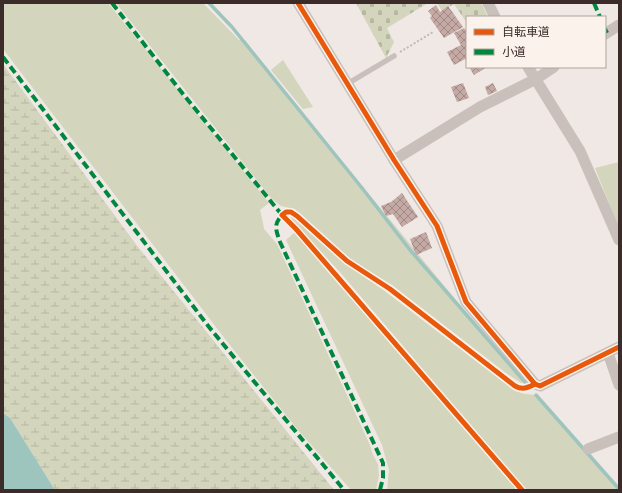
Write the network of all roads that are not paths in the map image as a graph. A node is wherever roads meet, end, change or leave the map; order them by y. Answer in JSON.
{"nodes":[{"id":1,"x":298,"y":3,"type":"edge"},
{"id":2,"x":488,"y":3,"type":"edge"},
{"id":3,"x":494,"y":16,"type":"edge"},
{"id":4,"x":619,"y":25,"type":"edge"},
{"id":5,"x":606,"y":33,"type":"edge"},
{"id":6,"x":394,"y":56,"type":"road end"},
{"id":7,"x":529,"y":68,"type":"edge"},
{"id":8,"x":552,"y":68,"type":"edge"},
{"id":9,"x":536,"y":79,"type":"junction"},
{"id":10,"x":347,"y":84,"type":"junction"},
{"id":11,"x":394,"y":160,"type":"junction"},
{"id":12,"x":619,"y":240,"type":"edge"},
{"id":13,"x":619,"y":347,"type":"edge"},
{"id":14,"x":608,"y":353,"type":"junction"},
{"id":15,"x":619,"y":385,"type":"edge"},
{"id":16,"x":619,"y":437,"type":"edge"},
{"id":17,"x":588,"y":449,"type":"dead end"}],
"edges":[{"from":1,"to":10,"type":"street"},
{"from":2,"to":3,"type":"street"},
{"from":4,"to":5,"type":"street"},
{"from":6,"to":10,"type":"lane"},
{"from":7,"to":9,"type":"street"},
{"from":8,"to":9,"type":"street"},
{"from":9,"to":11,"type":"street"},
{"from":9,"to":12,"type":"street"},
{"from":10,"to":11,"type":"street"},
{"from":11,"to":14,"type":"street"},
{"from":13,"to":14,"type":"street"},
{"from":14,"to":15,"type":"street"},
{"from":16,"to":17,"type":"street"}]}
